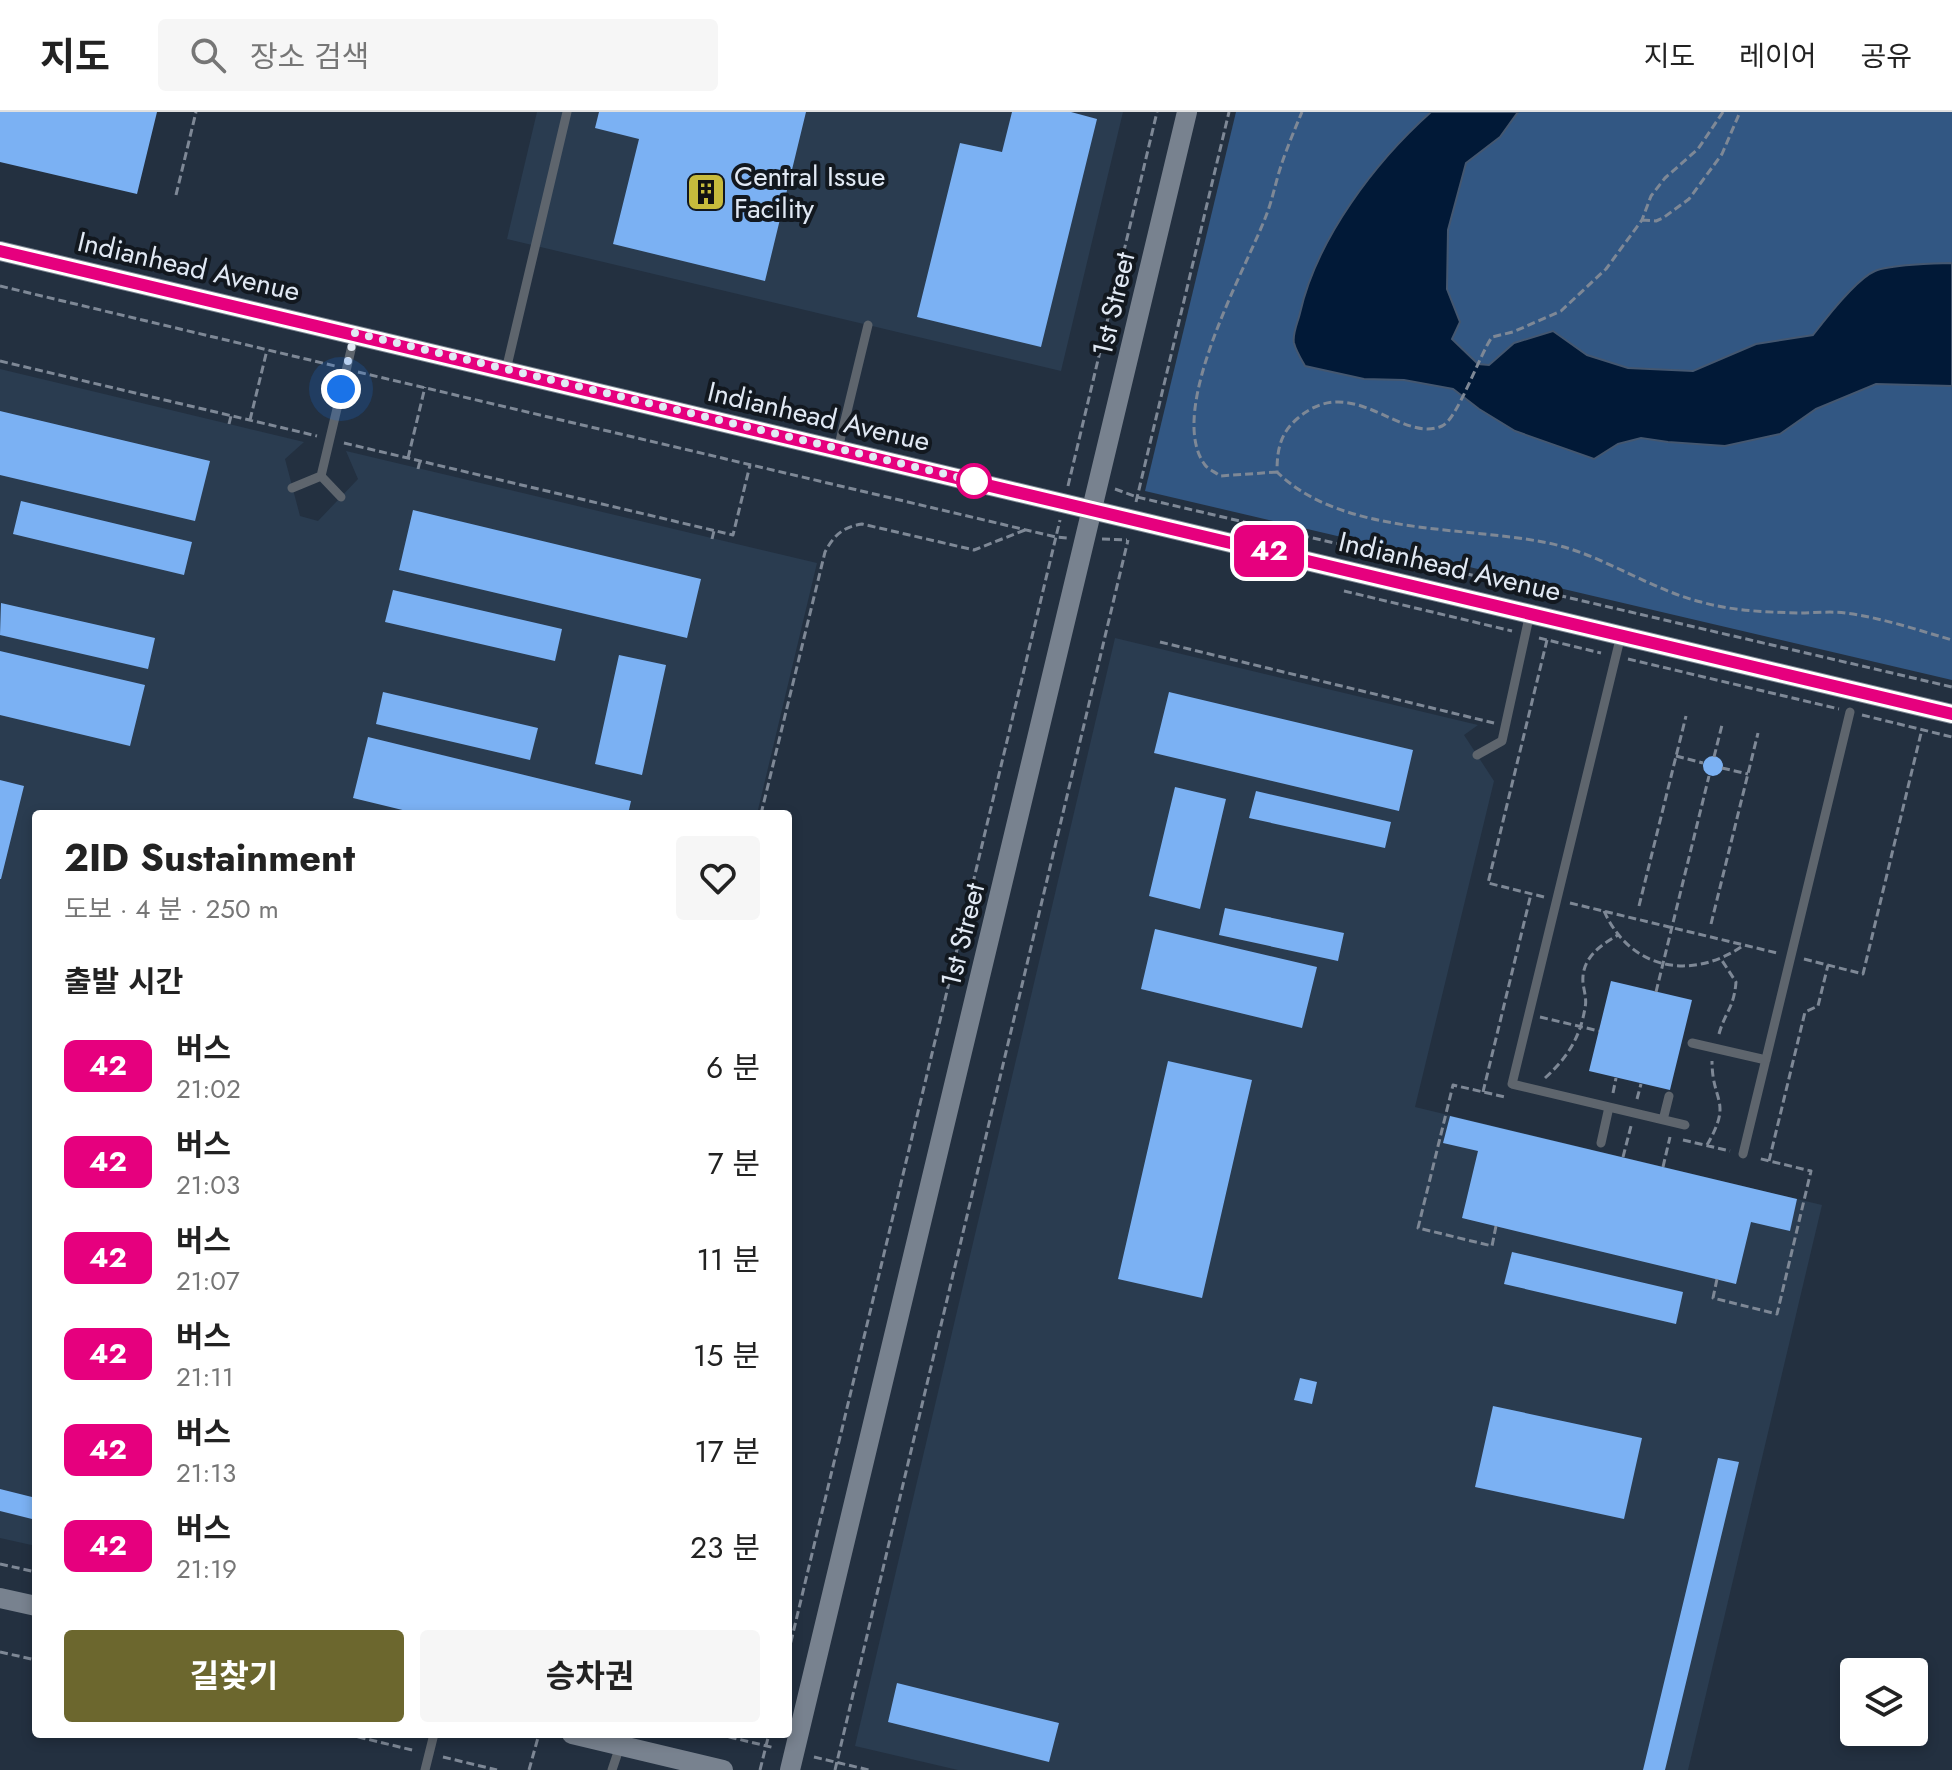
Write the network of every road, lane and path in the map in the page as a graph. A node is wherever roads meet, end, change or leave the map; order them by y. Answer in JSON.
{"nodes":[{"id":1,"x":196,"y":112,"type":"edge"},
{"id":2,"x":567,"y":112,"type":"edge"},
{"id":3,"x":1157,"y":112,"type":"edge"},
{"id":4,"x":1187,"y":112,"type":"edge"},
{"id":5,"x":1229,"y":112,"type":"edge"},
{"id":6,"x":1302,"y":112,"type":"edge"},
{"id":7,"x":1723,"y":112,"type":"edge"},
{"id":8,"x":1740,"y":112,"type":"edge"},
{"id":9,"x":176,"y":195,"type":"dead end"},
{"id":10,"x":1642,"y":220,"type":"junction"},
{"id":11,"x":0,"y":251,"type":"edge"},
{"id":12,"x":0,"y":286,"type":"edge"},
{"id":13,"x":868,"y":325,"type":"dead end"},
{"id":14,"x":355,"y":333,"type":"junction"},
{"id":15,"x":267,"y":350,"type":"junction"},
{"id":16,"x":0,"y":361,"type":"edge"},
{"id":17,"x":346,"y":369,"type":"junction"},
{"id":18,"x":506,"y":370,"type":"junction"},
{"id":19,"x":425,"y":387,"type":"junction"},
{"id":20,"x":231,"y":416,"type":"junction"},
{"id":21,"x":250,"y":421,"type":"junction"},
{"id":22,"x":229,"y":424,"type":"dead end"},
{"id":23,"x":329,"y":439,"type":"junction"},
{"id":24,"x":838,"y":449,"type":"junction"},
{"id":25,"x":408,"y":458,"type":"junction"},
{"id":26,"x":420,"y":461,"type":"junction"},
{"id":27,"x":750,"y":465,"type":"junction"},
{"id":28,"x":418,"y":469,"type":"dead end"},
{"id":29,"x":1277,"y":472,"type":"junction"},
{"id":30,"x":321,"y":476,"type":"junction"},
{"id":31,"x":292,"y":488,"type":"dead end"},
{"id":32,"x":341,"y":497,"type":"dead end"},
{"id":33,"x":1137,"y":497,"type":"junction"},
{"id":34,"x":1065,"y":503,"type":"junction"},
{"id":35,"x":1093,"y":510,"type":"junction"},
{"id":36,"x":1133,"y":519,"type":"junction"},
{"id":37,"x":1025,"y":530,"type":"junction"},
{"id":38,"x":714,"y":531,"type":"junction"},
{"id":39,"x":1056,"y":537,"type":"junction"},
{"id":40,"x":712,"y":539,"type":"dead end"},
{"id":41,"x":1530,"y":613,"type":"junction"},
{"id":42,"x":1621,"y":635,"type":"junction"},
{"id":43,"x":1547,"y":640,"type":"dead end"},
{"id":44,"x":1952,"y":640,"type":"edge"},
{"id":45,"x":1160,"y":642,"type":"dead end"},
{"id":46,"x":1190,"y":649,"type":"junction"},
{"id":47,"x":1188,"y":655,"type":"dead end"},
{"id":48,"x":1952,"y":687,"type":"edge"},
{"id":49,"x":1436,"y":709,"type":"junction"},
{"id":50,"x":1850,"y":712,"type":"dead end"},
{"id":51,"x":1952,"y":714,"type":"edge"},
{"id":52,"x":1435,"y":715,"type":"dead end"},
{"id":53,"x":1686,"y":716,"type":"dead end"},
{"id":54,"x":1505,"y":725,"type":"junction"},
{"id":55,"x":1722,"y":725,"type":"dead end"},
{"id":56,"x":1922,"y":729,"type":"dead end"},
{"id":57,"x":1525,"y":730,"type":"junction"},
{"id":58,"x":1758,"y":733,"type":"dead end"},
{"id":59,"x":1477,"y":755,"type":"dead end"},
{"id":60,"x":1676,"y":756,"type":"junction"},
{"id":61,"x":1714,"y":757,"type":"dead end"},
{"id":62,"x":1703,"y":763,"type":"dead end"},
{"id":63,"x":1722,"y":768,"type":"dead end"},
{"id":64,"x":1748,"y":774,"type":"junction"},
{"id":65,"x":1709,"y":776,"type":"dead end"},
{"id":66,"x":762,"y":810,"type":"edge"},
{"id":67,"x":1531,"y":894,"type":"junction"},
{"id":68,"x":1557,"y":900,"type":"junction"},
{"id":69,"x":1639,"y":906,"type":"dead end"},
{"id":70,"x":1604,"y":911,"type":"junction"},
{"id":71,"x":1711,"y":924,"type":"dead end"},
{"id":72,"x":1672,"y":928,"type":"junction"},
{"id":73,"x":1618,"y":935,"type":"junction"},
{"id":74,"x":1744,"y":945,"type":"junction"},
{"id":75,"x":1791,"y":956,"type":"junction"},
{"id":76,"x":1663,"y":964,"type":"junction"},
{"id":77,"x":1828,"y":965,"type":"junction"},
{"id":78,"x":1656,"y":992,"type":"dead end"},
{"id":79,"x":1529,"y":1015,"type":"junction"},
{"id":80,"x":1580,"y":1027,"type":"junction"},
{"id":81,"x":1599,"y":1031,"type":"dead end"},
{"id":82,"x":1692,"y":1043,"type":"dead end"},
{"id":83,"x":1766,"y":1060,"type":"junction"},
{"id":84,"x":1534,"y":1089,"type":"junction"},
{"id":85,"x":1483,"y":1092,"type":"junction"},
{"id":86,"x":1669,"y":1096,"type":"dead end"},
{"id":87,"x":1514,"y":1099,"type":"dead end"},
{"id":88,"x":1609,"y":1107,"type":"junction"},
{"id":89,"x":1663,"y":1120,"type":"junction"},
{"id":90,"x":1685,"y":1125,"type":"dead end"},
{"id":91,"x":1601,"y":1143,"type":"dead end"},
{"id":92,"x":1743,"y":1154,"type":"junction"},
{"id":93,"x":1769,"y":1161,"type":"junction"},
{"id":94,"x":1663,"y":1167,"type":"dead end"},
{"id":95,"x":1496,"y":1226,"type":"dead end"},
{"id":96,"x":1717,"y":1279,"type":"dead end"},
{"id":97,"x":0,"y":1564,"type":"edge"},
{"id":98,"x":32,"y":1571,"type":"edge"},
{"id":99,"x":0,"y":1598,"type":"edge"},
{"id":100,"x":32,"y":1605,"type":"edge"},
{"id":101,"x":792,"y":1637,"type":"edge"},
{"id":102,"x":0,"y":1652,"type":"edge"},
{"id":103,"x":32,"y":1659,"type":"edge"},
{"id":104,"x":433,"y":1738,"type":"edge"},
{"id":105,"x":538,"y":1738,"type":"edge"},
{"id":106,"x":588,"y":1738,"type":"edge"},
{"id":107,"x":768,"y":1738,"type":"edge"},
{"id":108,"x":620,"y":1746,"type":"junction"},
{"id":109,"x":425,"y":1770,"type":"edge"},
{"id":110,"x":529,"y":1770,"type":"edge"},
{"id":111,"x":612,"y":1770,"type":"edge"},
{"id":112,"x":723,"y":1770,"type":"edge"},
{"id":113,"x":760,"y":1770,"type":"edge"},
{"id":114,"x":790,"y":1770,"type":"edge"},
{"id":115,"x":835,"y":1770,"type":"edge"}],
"edges":[{"from":1,"to":9,"type":"path"},
{"from":2,"to":18,"type":"lane"},
{"from":3,"to":34,"type":"path"},
{"from":4,"to":35,"type":"main road","name":"1st Street"},
{"from":5,"to":33,"type":"path"},
{"from":6,"to":29,"type":"path"},
{"from":7,"to":10,"type":"path"},
{"from":8,"to":10,"type":"path"},
{"from":10,"to":29,"type":"path"},
{"from":11,"to":14,"type":"main road","name":"Indianhead Avenue"},
{"from":12,"to":15,"type":"path"},
{"from":13,"to":24,"type":"lane"},
{"from":14,"to":17,"type":"lane"},
{"from":14,"to":18,"type":"main road","name":"Indianhead Avenue"},
{"from":15,"to":17,"type":"path"},
{"from":15,"to":21,"type":"path"},
{"from":16,"to":20,"type":"path"},
{"from":17,"to":19,"type":"path"},
{"from":17,"to":23,"type":"lane"},
{"from":18,"to":24,"type":"main road","name":"Indianhead Avenue"},
{"from":19,"to":25,"type":"path"},
{"from":19,"to":27,"type":"path"},
{"from":20,"to":21,"type":"path"},
{"from":20,"to":22,"type":"path"},
{"from":21,"to":23,"type":"path"},
{"from":23,"to":25,"type":"path"},
{"from":23,"to":30,"type":"lane"},
{"from":24,"to":34,"type":"main road","name":"Indianhead Avenue"},
{"from":25,"to":26,"type":"path"},
{"from":26,"to":28,"type":"path"},
{"from":26,"to":38,"type":"path"},
{"from":27,"to":37,"type":"path"},
{"from":27,"to":38,"type":"path"},
{"from":29,"to":44,"type":"path"},
{"from":30,"to":31,"type":"lane"},
{"from":30,"to":32,"type":"lane"},
{"from":33,"to":36,"type":"path"},
{"from":33,"to":48,"type":"path"},
{"from":34,"to":35,"type":"main road","name":"Indianhead Avenue"},
{"from":34,"to":39,"type":"path"},
{"from":35,"to":36,"type":"main road","name":"Indianhead Avenue"},
{"from":35,"to":114,"type":"main road","name":"1st Street"},
{"from":36,"to":41,"type":"main road","name":"Indianhead Avenue"},
{"from":36,"to":115,"type":"path"},
{"from":37,"to":39,"type":"path"},
{"from":37,"to":66,"type":"path"},
{"from":38,"to":40,"type":"path"},
{"from":39,"to":101,"type":"path"},
{"from":41,"to":42,"type":"main road","name":"Indianhead Avenue"},
{"from":41,"to":54,"type":"lane"},
{"from":42,"to":51,"type":"main road","name":"Indianhead Avenue"},
{"from":42,"to":68,"type":"lane"},
{"from":43,"to":57,"type":"path"},
{"from":45,"to":46,"type":"path"},
{"from":46,"to":47,"type":"path"},
{"from":46,"to":49,"type":"path"},
{"from":49,"to":52,"type":"path"},
{"from":49,"to":54,"type":"path"},
{"from":50,"to":75,"type":"lane"},
{"from":53,"to":60,"type":"path"},
{"from":54,"to":57,"type":"path"},
{"from":54,"to":59,"type":"lane"},
{"from":55,"to":61,"type":"path"},
{"from":56,"to":77,"type":"path"},
{"from":57,"to":67,"type":"path"},
{"from":58,"to":64,"type":"path"},
{"from":60,"to":62,"type":"path"},
{"from":60,"to":69,"type":"path"},
{"from":63,"to":64,"type":"path"},
{"from":64,"to":71,"type":"path"},
{"from":65,"to":72,"type":"path"},
{"from":67,"to":68,"type":"path"},
{"from":67,"to":85,"type":"path"},
{"from":68,"to":70,"type":"path"},
{"from":68,"to":79,"type":"lane"},
{"from":70,"to":72,"type":"path"},
{"from":70,"to":73,"type":"path"},
{"from":72,"to":74,"type":"path"},
{"from":72,"to":76,"type":"path"},
{"from":73,"to":76,"type":"path"},
{"from":73,"to":80,"type":"path"},
{"from":74,"to":75,"type":"path"},
{"from":74,"to":76,"type":"path"},
{"from":75,"to":77,"type":"path"},
{"from":75,"to":83,"type":"lane"},
{"from":76,"to":78,"type":"path"},
{"from":77,"to":93,"type":"path"},
{"from":79,"to":80,"type":"path"},
{"from":79,"to":84,"type":"lane"},
{"from":80,"to":81,"type":"path"},
{"from":80,"to":84,"type":"path"},
{"from":82,"to":83,"type":"lane"},
{"from":83,"to":92,"type":"lane"},
{"from":84,"to":88,"type":"lane"},
{"from":85,"to":87,"type":"path"},
{"from":85,"to":95,"type":"path"},
{"from":86,"to":89,"type":"lane"},
{"from":88,"to":89,"type":"lane"},
{"from":88,"to":91,"type":"lane"},
{"from":89,"to":90,"type":"lane"},
{"from":92,"to":93,"type":"path"},
{"from":92,"to":94,"type":"path"},
{"from":93,"to":96,"type":"path"},
{"from":97,"to":98,"type":"path"},
{"from":99,"to":100,"type":"main road"},
{"from":102,"to":103,"type":"path"},
{"from":104,"to":109,"type":"lane"},
{"from":105,"to":110,"type":"path"},
{"from":106,"to":108,"type":"main road"},
{"from":107,"to":113,"type":"path"},
{"from":108,"to":111,"type":"lane"},
{"from":108,"to":112,"type":"main road"}]}
